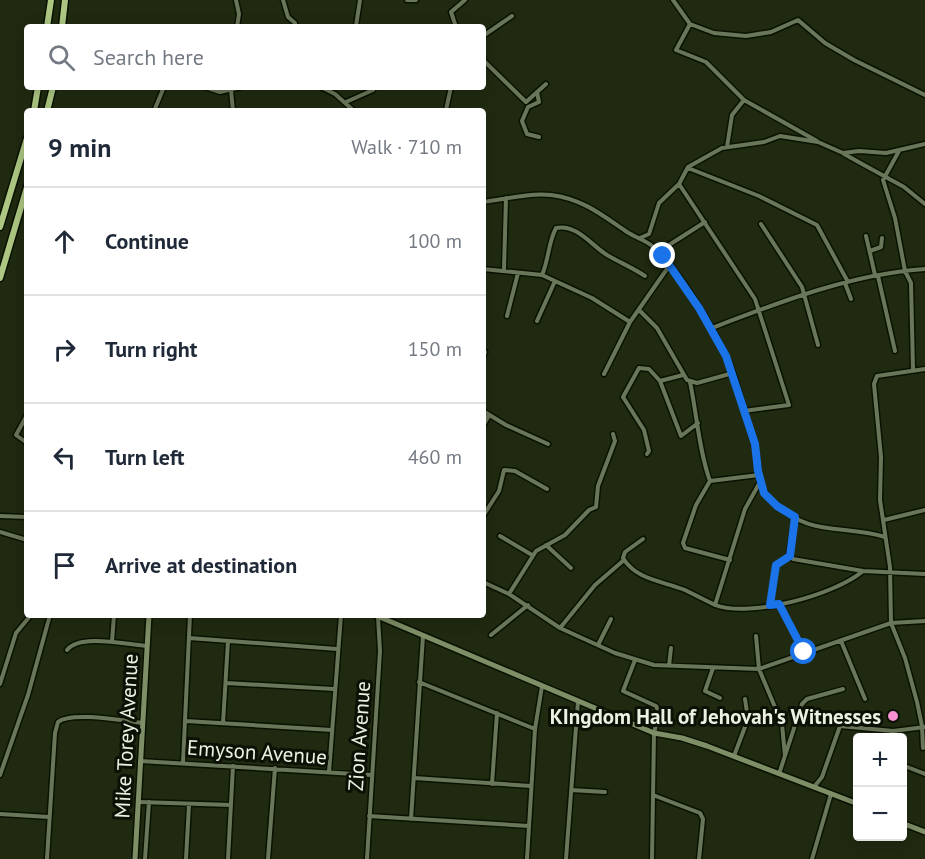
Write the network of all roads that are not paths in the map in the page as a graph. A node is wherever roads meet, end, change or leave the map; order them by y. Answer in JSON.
{"nodes":[{"id":1,"x":51,"y":0,"type":"edge"},
{"id":2,"x":65,"y":0,"type":"edge"},
{"id":3,"x":236,"y":0,"type":"edge"},
{"id":4,"x":283,"y":0,"type":"edge"},
{"id":5,"x":360,"y":0,"type":"edge"},
{"id":6,"x":407,"y":0,"type":"edge"},
{"id":7,"x":416,"y":0,"type":"edge"},
{"id":8,"x":465,"y":0,"type":"edge"},
{"id":9,"x":672,"y":0,"type":"edge"},
{"id":10,"x":512,"y":16,"type":"dead end"},
{"id":11,"x":47,"y":24,"type":"edge"},
{"id":12,"x":62,"y":24,"type":"edge"},
{"id":13,"x":237,"y":24,"type":"edge"},
{"id":14,"x":295,"y":24,"type":"edge"},
{"id":15,"x":356,"y":24,"type":"edge"},
{"id":16,"x":455,"y":24,"type":"edge"},
{"id":17,"x":690,"y":24,"type":"junction"},
{"id":18,"x":486,"y":34,"type":"edge"},
{"id":19,"x":486,"y":63,"type":"edge"},
{"id":20,"x":546,"y":84,"type":"dead end"},
{"id":21,"x":38,"y":90,"type":"edge"},
{"id":22,"x":51,"y":90,"type":"edge"},
{"id":23,"x":163,"y":90,"type":"edge"},
{"id":24,"x":214,"y":90,"type":"edge"},
{"id":25,"x":231,"y":90,"type":"joint"},
{"id":26,"x":326,"y":90,"type":"edge"},
{"id":27,"x":373,"y":90,"type":"dead end"},
{"id":28,"x":450,"y":90,"type":"edge"},
{"id":29,"x":537,"y":92,"type":"junction"},
{"id":30,"x":925,"y":95,"type":"edge"},
{"id":31,"x":744,"y":100,"type":"junction"},
{"id":32,"x":346,"y":102,"type":"junction"},
{"id":33,"x":35,"y":108,"type":"edge"},
{"id":34,"x":48,"y":108,"type":"edge"},
{"id":35,"x":155,"y":108,"type":"edge"},
{"id":36,"x":233,"y":108,"type":"edge"},
{"id":37,"x":351,"y":108,"type":"edge"},
{"id":38,"x":446,"y":108,"type":"edge"},
{"id":39,"x":803,"y":131,"type":"junction"},
{"id":40,"x":539,"y":138,"type":"dead end"},
{"id":41,"x":803,"y":140,"type":"junction"},
{"id":42,"x":818,"y":142,"type":"junction"},
{"id":43,"x":925,"y":144,"type":"edge"},
{"id":44,"x":727,"y":147,"type":"junction"},
{"id":45,"x":24,"y":148,"type":"edge"},
{"id":46,"x":899,"y":151,"type":"junction"},
{"id":47,"x":843,"y":153,"type":"junction"},
{"id":48,"x":688,"y":168,"type":"junction"},
{"id":49,"x":884,"y":177,"type":"junction"},
{"id":50,"x":679,"y":184,"type":"junction"},
{"id":51,"x":506,"y":198,"type":"junction"},
{"id":52,"x":486,"y":201,"type":"edge"},
{"id":53,"x":24,"y":204,"type":"edge"},
{"id":54,"x":925,"y":204,"type":"edge"},
{"id":55,"x":705,"y":222,"type":"junction"},
{"id":56,"x":760,"y":224,"type":"dead end"},
{"id":57,"x":0,"y":227,"type":"edge"},
{"id":58,"x":866,"y":236,"type":"dead end"},
{"id":59,"x":639,"y":238,"type":"junction"},
{"id":60,"x":882,"y":238,"type":"dead end"},
{"id":61,"x":870,"y":251,"type":"junction"},
{"id":62,"x":658,"y":252,"type":"junction"},
{"id":63,"x":669,"y":266,"type":"junction"},
{"id":64,"x":486,"y":269,"type":"edge"},
{"id":65,"x":504,"y":269,"type":"junction"},
{"id":66,"x":925,"y":269,"type":"edge"},
{"id":67,"x":905,"y":272,"type":"junction"},
{"id":68,"x":518,"y":273,"type":"junction"},
{"id":69,"x":542,"y":275,"type":"junction"},
{"id":70,"x":645,"y":276,"type":"dead end"},
{"id":71,"x":877,"y":276,"type":"junction"},
{"id":72,"x":0,"y":278,"type":"edge"},
{"id":73,"x":555,"y":281,"type":"junction"},
{"id":74,"x":846,"y":282,"type":"junction"},
{"id":75,"x":803,"y":296,"type":"junction"},
{"id":76,"x":851,"y":298,"type":"dead end"},
{"id":77,"x":639,"y":309,"type":"junction"},
{"id":78,"x":758,"y":311,"type":"junction"},
{"id":79,"x":507,"y":316,"type":"dead end"},
{"id":80,"x":537,"y":321,"type":"dead end"},
{"id":81,"x":630,"y":322,"type":"junction"},
{"id":82,"x":712,"y":328,"type":"junction"},
{"id":83,"x":818,"y":345,"type":"dead end"},
{"id":84,"x":895,"y":351,"type":"dead end"},
{"id":85,"x":913,"y":369,"type":"junction"},
{"id":86,"x":925,"y":369,"type":"edge"},
{"id":87,"x":733,"y":372,"type":"junction"},
{"id":88,"x":604,"y":374,"type":"dead end"},
{"id":89,"x":683,"y":375,"type":"junction"},
{"id":90,"x":660,"y":381,"type":"junction"},
{"id":91,"x":690,"y":382,"type":"junction"},
{"id":92,"x":744,"y":411,"type":"junction"},
{"id":93,"x":486,"y":413,"type":"edge"},
{"id":94,"x":489,"y":415,"type":"junction"},
{"id":95,"x":24,"y":420,"type":"edge"},
{"id":96,"x":486,"y":420,"type":"edge"},
{"id":97,"x":698,"y":422,"type":"junction"},
{"id":98,"x":613,"y":434,"type":"dead end"},
{"id":99,"x":24,"y":441,"type":"edge"},
{"id":100,"x":548,"y":444,"type":"dead end"},
{"id":101,"x":647,"y":454,"type":"dead end"},
{"id":102,"x":759,"y":475,"type":"junction"},
{"id":103,"x":710,"y":482,"type":"junction"},
{"id":104,"x":760,"y":482,"type":"junction"},
{"id":105,"x":547,"y":489,"type":"dead end"},
{"id":106,"x":764,"y":493,"type":"junction"},
{"id":107,"x":751,"y":496,"type":"junction"},
{"id":108,"x":925,"y":510,"type":"edge"},
{"id":109,"x":486,"y":511,"type":"edge"},
{"id":110,"x":0,"y":516,"type":"edge"},
{"id":111,"x":24,"y":517,"type":"edge"},
{"id":112,"x":795,"y":517,"type":"junction"},
{"id":113,"x":884,"y":520,"type":"junction"},
{"id":114,"x":0,"y":532,"type":"edge"},
{"id":115,"x":500,"y":536,"type":"dead end"},
{"id":116,"x":885,"y":537,"type":"junction"},
{"id":117,"x":24,"y":539,"type":"edge"},
{"id":118,"x":644,"y":539,"type":"dead end"},
{"id":119,"x":546,"y":545,"type":"junction"},
{"id":120,"x":532,"y":555,"type":"junction"},
{"id":121,"x":790,"y":556,"type":"junction"},
{"id":122,"x":624,"y":560,"type":"junction"},
{"id":123,"x":730,"y":560,"type":"junction"},
{"id":124,"x":571,"y":568,"type":"dead end"},
{"id":125,"x":863,"y":571,"type":"junction"},
{"id":126,"x":890,"y":573,"type":"junction"},
{"id":127,"x":925,"y":574,"type":"edge"},
{"id":128,"x":486,"y":583,"type":"edge"},
{"id":129,"x":509,"y":594,"type":"junction"},
{"id":130,"x":779,"y":604,"type":"junction"},
{"id":131,"x":528,"y":605,"type":"junction"},
{"id":132,"x":715,"y":605,"type":"junction"},
{"id":133,"x":770,"y":605,"type":"junction"},
{"id":134,"x":28,"y":618,"type":"edge"},
{"id":135,"x":49,"y":618,"type":"edge"},
{"id":136,"x":114,"y":618,"type":"edge"},
{"id":137,"x":149,"y":618,"type":"edge"},
{"id":138,"x":190,"y":618,"type":"edge"},
{"id":139,"x":341,"y":618,"type":"edge"},
{"id":140,"x":377,"y":618,"type":"edge"},
{"id":141,"x":384,"y":618,"type":"edge"},
{"id":142,"x":611,"y":619,"type":"dead end"},
{"id":143,"x":925,"y":621,"type":"edge"},
{"id":144,"x":891,"y":623,"type":"junction"},
{"id":145,"x":560,"y":628,"type":"junction"},
{"id":146,"x":491,"y":635,"type":"dead end"},
{"id":147,"x":423,"y":636,"type":"junction"},
{"id":148,"x":756,"y":636,"type":"dead end"},
{"id":149,"x":189,"y":638,"type":"junction"},
{"id":150,"x":228,"y":641,"type":"junction"},
{"id":151,"x":841,"y":641,"type":"junction"},
{"id":152,"x":112,"y":642,"type":"junction"},
{"id":153,"x":598,"y":645,"type":"junction"},
{"id":154,"x":147,"y":646,"type":"junction"},
{"id":155,"x":671,"y":648,"type":"dead end"},
{"id":156,"x":337,"y":649,"type":"junction"},
{"id":157,"x":67,"y":650,"type":"dead end"},
{"id":158,"x":805,"y":654,"type":"junction"},
{"id":159,"x":635,"y":660,"type":"junction"},
{"id":160,"x":669,"y":666,"type":"junction"},
{"id":161,"x":713,"y":668,"type":"junction"},
{"id":162,"x":759,"y":669,"type":"junction"},
{"id":163,"x":226,"y":682,"type":"junction"},
{"id":164,"x":419,"y":682,"type":"junction"},
{"id":165,"x":0,"y":684,"type":"edge"},
{"id":166,"x":542,"y":686,"type":"junction"},
{"id":167,"x":334,"y":689,"type":"junction"},
{"id":168,"x":843,"y":689,"type":"dead end"},
{"id":169,"x":720,"y":698,"type":"dead end"},
{"id":170,"x":745,"y":699,"type":"dead end"},
{"id":171,"x":865,"y":699,"type":"dead end"},
{"id":172,"x":578,"y":700,"type":"junction"},
{"id":173,"x":497,"y":713,"type":"junction"},
{"id":174,"x":186,"y":721,"type":"junction"},
{"id":175,"x":143,"y":723,"type":"junction"},
{"id":176,"x":223,"y":723,"type":"junction"},
{"id":177,"x":924,"y":726,"type":"edge"},
{"id":178,"x":535,"y":729,"type":"junction"},
{"id":179,"x":332,"y":730,"type":"junction"},
{"id":180,"x":893,"y":731,"type":"joint"},
{"id":181,"x":654,"y":733,"type":"junction"},
{"id":182,"x":922,"y":748,"type":"dead end"},
{"id":183,"x":734,"y":756,"type":"junction"},
{"id":184,"x":785,"y":756,"type":"junction"},
{"id":185,"x":140,"y":761,"type":"junction"},
{"id":186,"x":183,"y":763,"type":"junction"},
{"id":187,"x":233,"y":766,"type":"junction"},
{"id":188,"x":907,"y":767,"type":"edge"},
{"id":189,"x":274,"y":768,"type":"junction"},
{"id":190,"x":329,"y":772,"type":"junction"},
{"id":191,"x":371,"y":774,"type":"junction"},
{"id":192,"x":779,"y":774,"type":"junction"},
{"id":193,"x":925,"y":774,"type":"edge"},
{"id":194,"x":0,"y":775,"type":"edge"},
{"id":195,"x":414,"y":778,"type":"junction"},
{"id":196,"x":492,"y":784,"type":"junction"},
{"id":197,"x":531,"y":786,"type":"junction"},
{"id":198,"x":814,"y":787,"type":"junction"},
{"id":199,"x":571,"y":790,"type":"junction"},
{"id":200,"x":605,"y":792,"type":"dead end"},
{"id":201,"x":831,"y":793,"type":"junction"},
{"id":202,"x":653,"y":795,"type":"junction"},
{"id":203,"x":138,"y":802,"type":"junction"},
{"id":204,"x":149,"y":802,"type":"junction"},
{"id":205,"x":853,"y":802,"type":"edge"},
{"id":206,"x":189,"y":805,"type":"junction"},
{"id":207,"x":231,"y":805,"type":"junction"},
{"id":208,"x":0,"y":814,"type":"edge"},
{"id":209,"x":369,"y":816,"type":"junction"},
{"id":210,"x":49,"y":817,"type":"junction"},
{"id":211,"x":411,"y":819,"type":"junction"},
{"id":212,"x":907,"y":825,"type":"edge"},
{"id":213,"x":529,"y":826,"type":"junction"},
{"id":214,"x":925,"y":832,"type":"edge"},
{"id":215,"x":47,"y":859,"type":"edge"},
{"id":216,"x":135,"y":859,"type":"edge"},
{"id":217,"x":145,"y":859,"type":"edge"},
{"id":218,"x":186,"y":859,"type":"edge"},
{"id":219,"x":228,"y":859,"type":"edge"},
{"id":220,"x":268,"y":859,"type":"edge"},
{"id":221,"x":367,"y":859,"type":"edge"},
{"id":222,"x":527,"y":859,"type":"edge"},
{"id":223,"x":566,"y":859,"type":"edge"},
{"id":224,"x":652,"y":859,"type":"edge"},
{"id":225,"x":699,"y":859,"type":"edge"},
{"id":226,"x":812,"y":859,"type":"edge"}],
"edges":[{"from":1,"to":11,"type":"highway"},
{"from":2,"to":12,"type":"highway"},
{"from":3,"to":13,"type":"street"},
{"from":4,"to":14,"type":"street"},
{"from":5,"to":15,"type":"street"},
{"from":6,"to":7,"type":"street"},
{"from":8,"to":16,"type":"street"},
{"from":9,"to":17,"type":"street"},
{"from":10,"to":18,"type":"street"},
{"from":17,"to":30,"type":"street"},
{"from":17,"to":31,"type":"street"},
{"from":19,"to":29,"type":"street"},
{"from":20,"to":29,"type":"street"},
{"from":21,"to":33,"type":"highway"},
{"from":22,"to":34,"type":"highway"},
{"from":23,"to":35,"type":"street"},
{"from":24,"to":25,"type":"street"},
{"from":25,"to":36,"type":"street"},
{"from":26,"to":32,"type":"street"},
{"from":27,"to":32,"type":"street"},
{"from":28,"to":38,"type":"street"},
{"from":29,"to":40,"type":"street"},
{"from":31,"to":39,"type":"street"},
{"from":31,"to":44,"type":"street"},
{"from":32,"to":37,"type":"street"},
{"from":39,"to":41,"type":"street"},
{"from":39,"to":42,"type":"street"},
{"from":41,"to":42,"type":"street"},
{"from":41,"to":44,"type":"street"},
{"from":42,"to":47,"type":"street"},
{"from":43,"to":46,"type":"street"},
{"from":44,"to":48,"type":"street"},
{"from":45,"to":57,"type":"highway"},
{"from":46,"to":47,"type":"street"},
{"from":46,"to":49,"type":"street"},
{"from":47,"to":49,"type":"street"},
{"from":48,"to":50,"type":"street"},
{"from":48,"to":74,"type":"street"},
{"from":49,"to":54,"type":"street"},
{"from":49,"to":67,"type":"street"},
{"from":50,"to":55,"type":"street"},
{"from":50,"to":59,"type":"street"},
{"from":51,"to":52,"type":"street"},
{"from":51,"to":59,"type":"street"},
{"from":51,"to":65,"type":"street"},
{"from":53,"to":72,"type":"highway"},
{"from":55,"to":62,"type":"street"},
{"from":55,"to":78,"type":"street"},
{"from":56,"to":75,"type":"street"},
{"from":58,"to":61,"type":"street"},
{"from":59,"to":62,"type":"street"},
{"from":60,"to":61,"type":"street"},
{"from":61,"to":71,"type":"street"},
{"from":62,"to":63,"type":"street"},
{"from":63,"to":77,"type":"street"},
{"from":63,"to":82,"type":"street"},
{"from":64,"to":65,"type":"street"},
{"from":65,"to":68,"type":"street"},
{"from":66,"to":67,"type":"street"},
{"from":67,"to":71,"type":"street"},
{"from":67,"to":85,"type":"street"},
{"from":68,"to":69,"type":"street"},
{"from":68,"to":79,"type":"street"},
{"from":69,"to":70,"type":"street"},
{"from":69,"to":73,"type":"street"},
{"from":71,"to":74,"type":"street"},
{"from":71,"to":84,"type":"street"},
{"from":73,"to":80,"type":"street"},
{"from":73,"to":81,"type":"street"},
{"from":74,"to":75,"type":"street"},
{"from":74,"to":76,"type":"street"},
{"from":75,"to":78,"type":"street"},
{"from":75,"to":83,"type":"street"},
{"from":77,"to":81,"type":"street"},
{"from":77,"to":89,"type":"street"},
{"from":78,"to":82,"type":"street"},
{"from":78,"to":92,"type":"street"},
{"from":81,"to":88,"type":"street"},
{"from":82,"to":87,"type":"street"},
{"from":85,"to":86,"type":"street"},
{"from":85,"to":113,"type":"street"},
{"from":87,"to":91,"type":"street"},
{"from":87,"to":92,"type":"street"},
{"from":89,"to":90,"type":"street"},
{"from":89,"to":91,"type":"street"},
{"from":90,"to":97,"type":"street"},
{"from":90,"to":101,"type":"street"},
{"from":91,"to":97,"type":"street"},
{"from":92,"to":102,"type":"street"},
{"from":93,"to":94,"type":"street"},
{"from":94,"to":96,"type":"street"},
{"from":94,"to":100,"type":"street"},
{"from":95,"to":99,"type":"street"},
{"from":97,"to":103,"type":"street"},
{"from":98,"to":119,"type":"street"},
{"from":102,"to":103,"type":"street"},
{"from":102,"to":104,"type":"street"},
{"from":103,"to":123,"type":"street"},
{"from":104,"to":106,"type":"street"},
{"from":104,"to":107,"type":"street"},
{"from":105,"to":109,"type":"street"},
{"from":106,"to":107,"type":"street"},
{"from":106,"to":112,"type":"street"},
{"from":107,"to":123,"type":"street"},
{"from":108,"to":113,"type":"street"},
{"from":110,"to":111,"type":"street"},
{"from":112,"to":116,"type":"street"},
{"from":112,"to":121,"type":"street"},
{"from":113,"to":116,"type":"street"},
{"from":114,"to":117,"type":"street"},
{"from":115,"to":120,"type":"street"},
{"from":116,"to":126,"type":"street"},
{"from":118,"to":122,"type":"street"},
{"from":119,"to":120,"type":"street"},
{"from":119,"to":124,"type":"street"},
{"from":120,"to":129,"type":"street"},
{"from":121,"to":125,"type":"street"},
{"from":121,"to":133,"type":"street"},
{"from":122,"to":132,"type":"street"},
{"from":122,"to":145,"type":"street"},
{"from":123,"to":132,"type":"street"},
{"from":125,"to":126,"type":"street"},
{"from":125,"to":130,"type":"street"},
{"from":126,"to":127,"type":"street"},
{"from":126,"to":144,"type":"street"},
{"from":128,"to":129,"type":"street"},
{"from":129,"to":131,"type":"street"},
{"from":130,"to":133,"type":"street"},
{"from":130,"to":158,"type":"street"},
{"from":131,"to":145,"type":"street"},
{"from":131,"to":146,"type":"street"},
{"from":132,"to":133,"type":"street"},
{"from":134,"to":165,"type":"street"},
{"from":135,"to":194,"type":"street"},
{"from":136,"to":152,"type":"street"},
{"from":137,"to":154,"type":"street","name":"Mike Torey Avenue"},
{"from":138,"to":149,"type":"street"},
{"from":139,"to":156,"type":"street"},
{"from":140,"to":191,"type":"street","name":"Zion Avenue"},
{"from":141,"to":147,"type":"street"},
{"from":142,"to":153,"type":"street"},
{"from":143,"to":144,"type":"street"},
{"from":144,"to":151,"type":"street"},
{"from":144,"to":177,"type":"street"},
{"from":145,"to":153,"type":"street"},
{"from":147,"to":164,"type":"street"},
{"from":147,"to":166,"type":"street"},
{"from":148,"to":162,"type":"street"},
{"from":149,"to":150,"type":"street"},
{"from":149,"to":174,"type":"street"},
{"from":150,"to":156,"type":"street"},
{"from":150,"to":163,"type":"street"},
{"from":151,"to":158,"type":"street"},
{"from":151,"to":171,"type":"street"},
{"from":152,"to":154,"type":"street"},
{"from":152,"to":157,"type":"street"},
{"from":153,"to":159,"type":"street"},
{"from":154,"to":175,"type":"street","name":"Mike Torey Avenue"},
{"from":155,"to":160,"type":"street"},
{"from":156,"to":167,"type":"street"},
{"from":158,"to":162,"type":"street"},
{"from":159,"to":160,"type":"street"},
{"from":159,"to":181,"type":"street"},
{"from":160,"to":161,"type":"street"},
{"from":161,"to":162,"type":"street"},
{"from":161,"to":169,"type":"street"},
{"from":162,"to":184,"type":"street"},
{"from":163,"to":167,"type":"street"},
{"from":163,"to":176,"type":"street"},
{"from":164,"to":173,"type":"street"},
{"from":164,"to":195,"type":"street"},
{"from":166,"to":172,"type":"street"},
{"from":166,"to":178,"type":"street"},
{"from":167,"to":179,"type":"street"},
{"from":168,"to":184,"type":"street"},
{"from":170,"to":183,"type":"street"},
{"from":172,"to":181,"type":"street"},
{"from":172,"to":199,"type":"street"},
{"from":173,"to":178,"type":"street"},
{"from":173,"to":196,"type":"street"},
{"from":174,"to":176,"type":"street"},
{"from":174,"to":186,"type":"street"},
{"from":175,"to":185,"type":"street","name":"Mike Torey Avenue"},
{"from":175,"to":210,"type":"street"},
{"from":176,"to":179,"type":"street"},
{"from":177,"to":180,"type":"street"},
{"from":177,"to":182,"type":"street"},
{"from":178,"to":197,"type":"street"},
{"from":179,"to":190,"type":"street"},
{"from":180,"to":198,"type":"street"},
{"from":181,"to":183,"type":"street"},
{"from":181,"to":202,"type":"street"},
{"from":183,"to":192,"type":"street"},
{"from":184,"to":192,"type":"street"},
{"from":185,"to":186,"type":"street","name":"Emyson Avenue"},
{"from":185,"to":203,"type":"street","name":"Mike Torey Avenue"},
{"from":186,"to":187,"type":"street","name":"Emyson Avenue"},
{"from":187,"to":189,"type":"street","name":"Emyson Avenue"},
{"from":187,"to":207,"type":"street"},
{"from":188,"to":193,"type":"street"},
{"from":189,"to":190,"type":"street","name":"Emyson Avenue"},
{"from":189,"to":220,"type":"street"},
{"from":190,"to":191,"type":"street","name":"Emyson Avenue"},
{"from":191,"to":209,"type":"street","name":"Zion Avenue"},
{"from":192,"to":198,"type":"street"},
{"from":195,"to":196,"type":"street"},
{"from":195,"to":211,"type":"street"},
{"from":196,"to":197,"type":"street"},
{"from":197,"to":213,"type":"street"},
{"from":198,"to":201,"type":"street"},
{"from":199,"to":200,"type":"street"},
{"from":199,"to":223,"type":"street"},
{"from":201,"to":205,"type":"street"},
{"from":201,"to":226,"type":"street"},
{"from":202,"to":224,"type":"street"},
{"from":202,"to":225,"type":"street"},
{"from":203,"to":204,"type":"street"},
{"from":203,"to":216,"type":"street","name":"Mike Torey Avenue"},
{"from":204,"to":206,"type":"street"},
{"from":204,"to":217,"type":"street"},
{"from":206,"to":207,"type":"street"},
{"from":206,"to":218,"type":"street"},
{"from":207,"to":219,"type":"street"},
{"from":208,"to":210,"type":"street"},
{"from":209,"to":211,"type":"street"},
{"from":209,"to":221,"type":"street","name":"Zion Avenue"},
{"from":210,"to":215,"type":"street"},
{"from":211,"to":213,"type":"street"},
{"from":212,"to":214,"type":"street"},
{"from":213,"to":222,"type":"street"}]}
